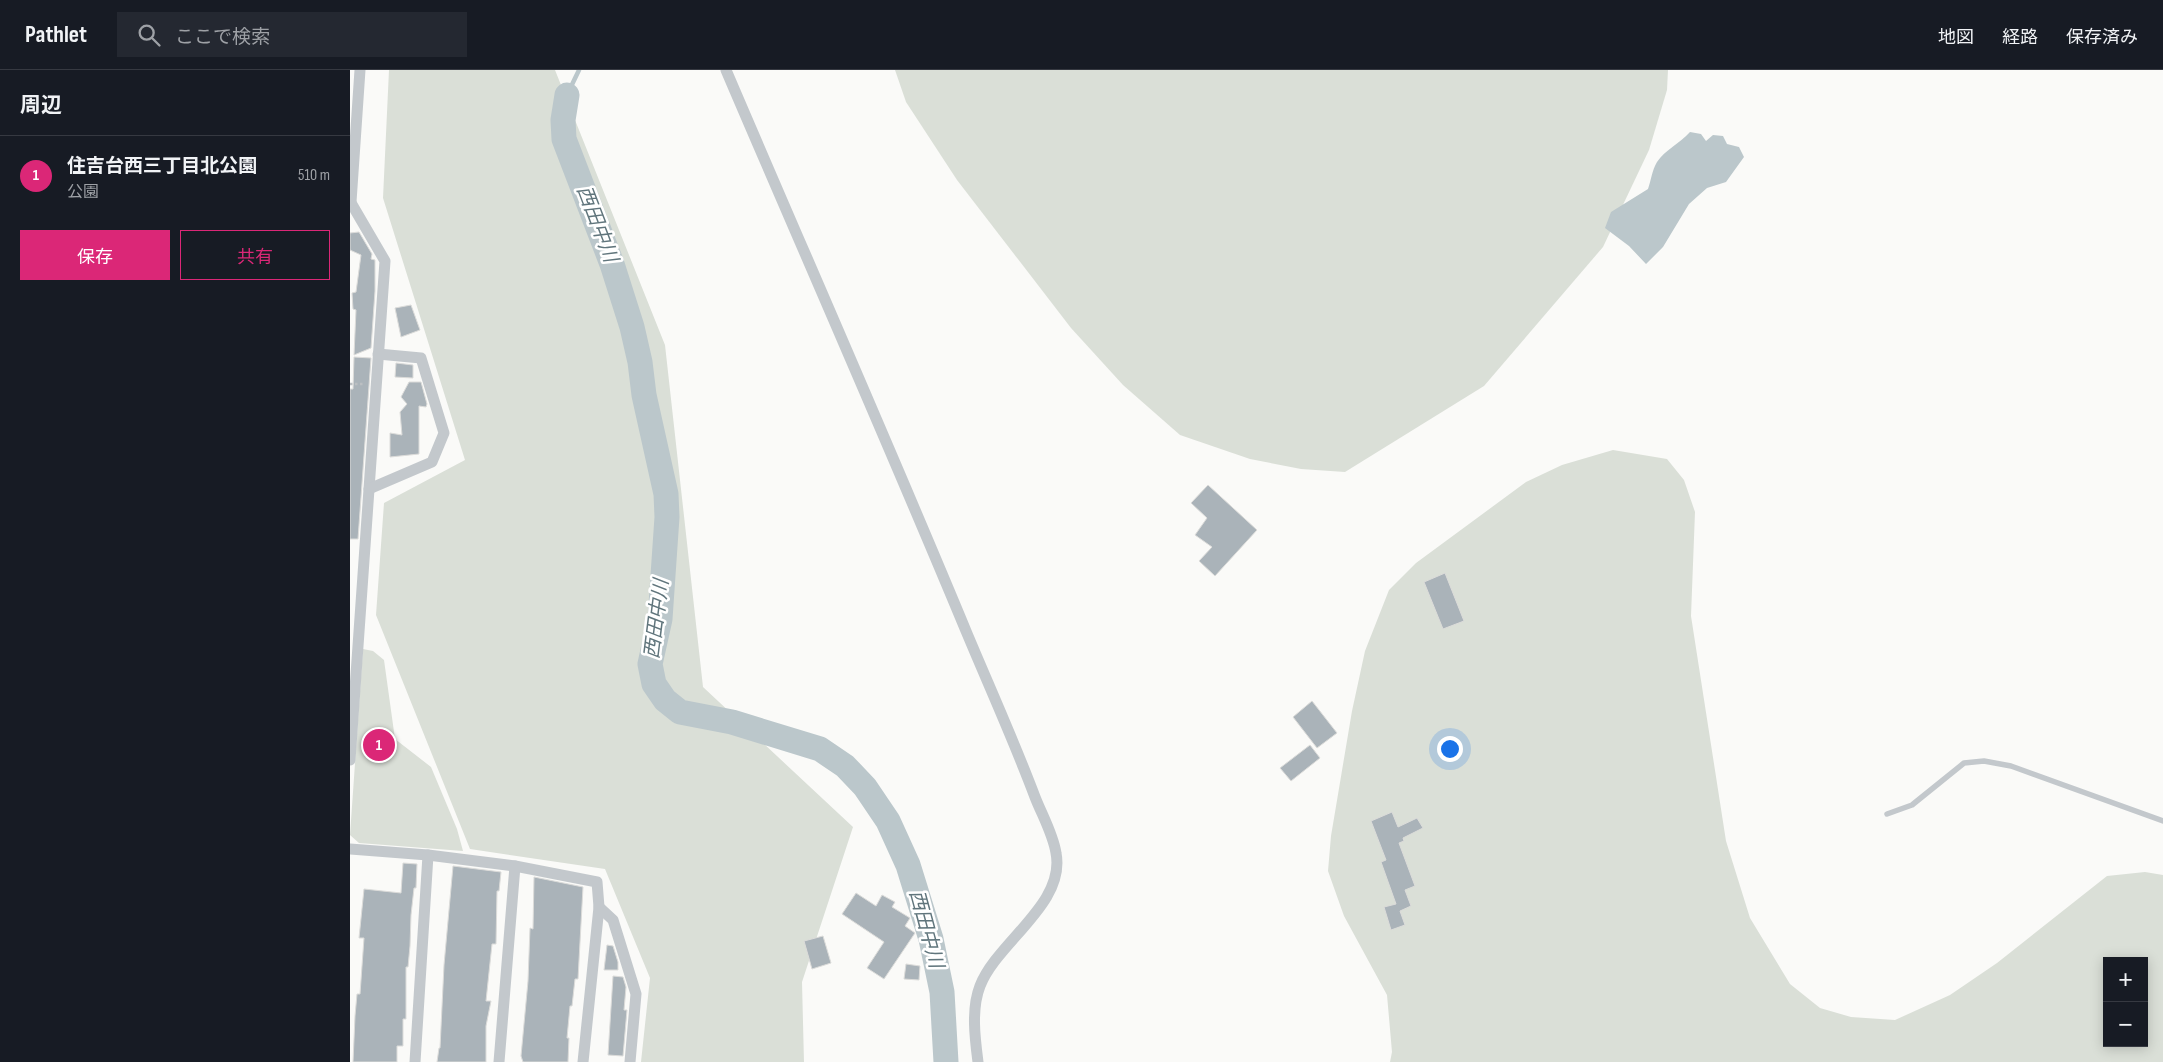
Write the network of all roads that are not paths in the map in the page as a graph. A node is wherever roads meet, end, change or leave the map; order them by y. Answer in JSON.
{"nodes":[{"id":1,"x":360,"y":70,"type":"edge"},
{"id":2,"x":726,"y":70,"type":"edge"},
{"id":3,"x":350,"y":202,"type":"edge"},
{"id":4,"x":378,"y":354,"type":"junction"},
{"id":5,"x":369,"y":490,"type":"junction"},
{"id":6,"x":353,"y":665,"type":"edge"},
{"id":7,"x":350,"y":760,"type":"edge"},
{"id":8,"x":1887,"y":814,"type":"dead end"},
{"id":9,"x":2163,"y":821,"type":"edge"},
{"id":10,"x":350,"y":850,"type":"edge"},
{"id":11,"x":428,"y":854,"type":"junction"},
{"id":12,"x":515,"y":866,"type":"junction"},
{"id":13,"x":599,"y":907,"type":"junction"},
{"id":14,"x":415,"y":1062,"type":"edge"},
{"id":15,"x":500,"y":1062,"type":"edge"},
{"id":16,"x":583,"y":1062,"type":"edge"},
{"id":17,"x":630,"y":1062,"type":"edge"},
{"id":18,"x":978,"y":1062,"type":"edge"}],
"edges":[{"from":1,"to":3,"type":"street"},
{"from":2,"to":18,"type":"street"},
{"from":3,"to":4,"type":"street"},
{"from":4,"to":5,"type":"street"},
{"from":4,"to":5,"type":"street"},
{"from":5,"to":6,"type":"street"},
{"from":6,"to":7,"type":"street"},
{"from":8,"to":9,"type":"lane"},
{"from":10,"to":11,"type":"street"},
{"from":11,"to":12,"type":"street"},
{"from":11,"to":14,"type":"street"},
{"from":12,"to":13,"type":"street"},
{"from":12,"to":15,"type":"street"},
{"from":13,"to":16,"type":"street"},
{"from":13,"to":17,"type":"street"}]}
